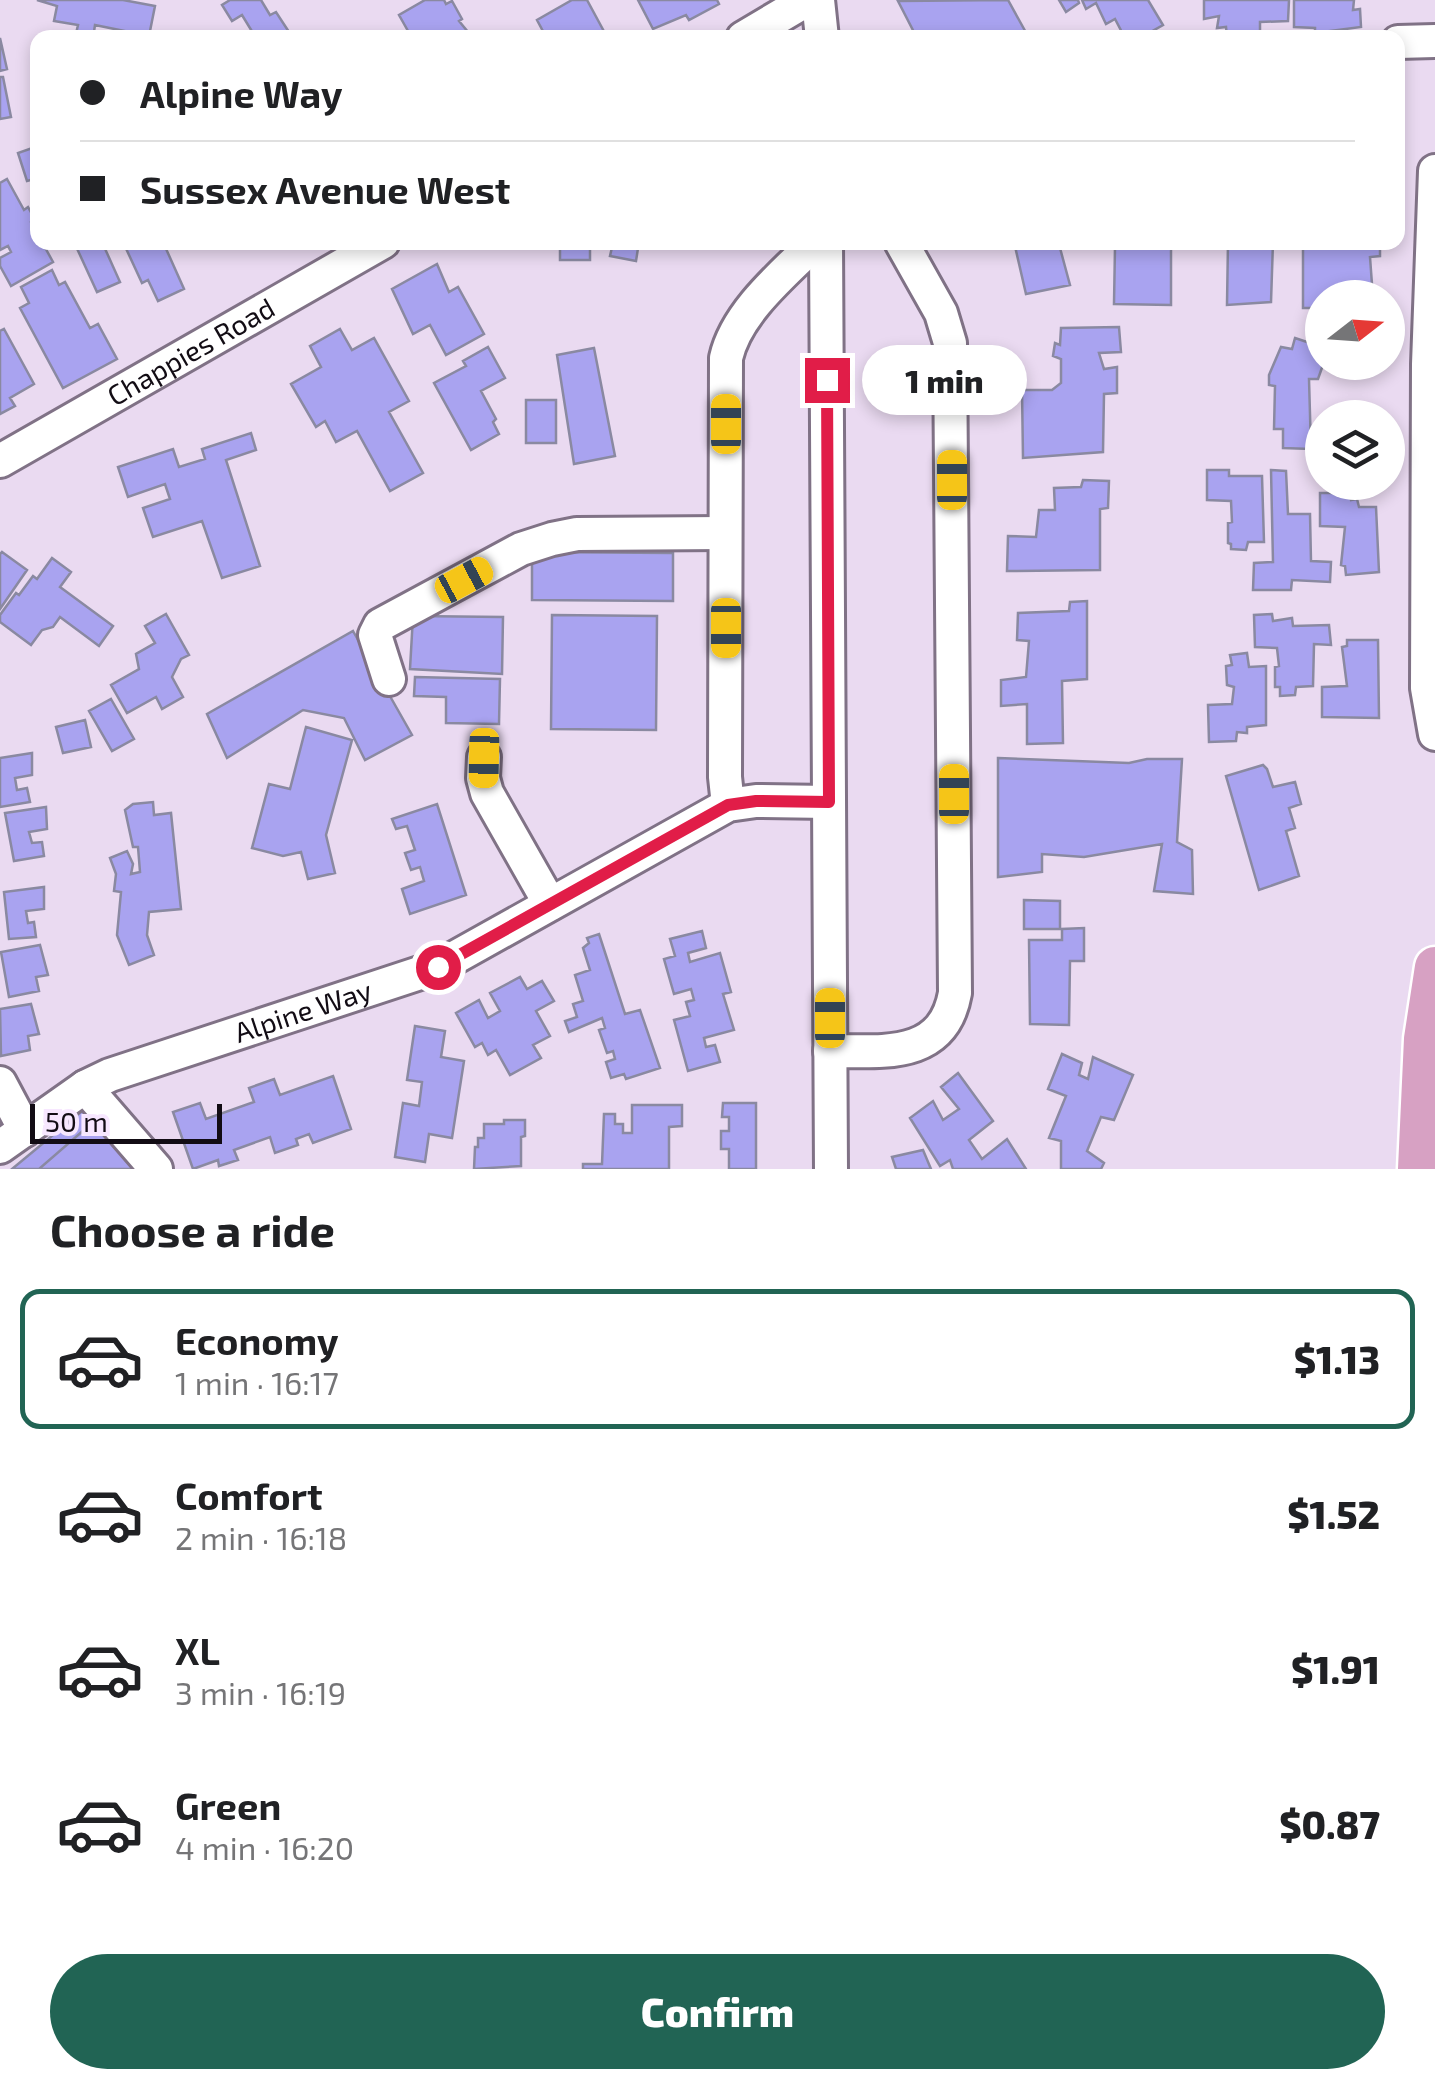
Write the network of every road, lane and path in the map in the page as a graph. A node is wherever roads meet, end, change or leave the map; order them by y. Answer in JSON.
{"nodes":[{"id":1,"x":806,"y":0,"type":"edge"},
{"id":2,"x":818,"y":0,"type":"edge"},
{"id":3,"x":756,"y":30,"type":"edge"},
{"id":4,"x":821,"y":30,"type":"edge"},
{"id":5,"x":1405,"y":42,"type":"edge"},
{"id":6,"x":1435,"y":42,"type":"edge"},
{"id":7,"x":1435,"y":170,"type":"edge"},
{"id":8,"x":370,"y":250,"type":"edge"},
{"id":9,"x":809,"y":250,"type":"edge"},
{"id":10,"x":826,"y":250,"type":"edge"},
{"id":11,"x":906,"y":250,"type":"edge"},
{"id":12,"x":0,"y":461,"type":"edge"},
{"id":13,"x":726,"y":533,"type":"junction"},
{"id":14,"x":388,"y":679,"type":"dead end"},
{"id":15,"x":1435,"y":734,"type":"edge"},
{"id":16,"x":484,"y":758,"type":"dead end"},
{"id":17,"x":829,"y":802,"type":"junction"},
{"id":18,"x":728,"y":805,"type":"junction"},
{"id":19,"x":550,"y":904,"type":"junction"},
{"id":20,"x":1435,"y":967,"type":"edge"},
{"id":21,"x":830,"y":1051,"type":"junction"},
{"id":22,"x":0,"y":1083,"type":"edge"},
{"id":23,"x":85,"y":1088,"type":"junction"},
{"id":24,"x":12,"y":1138,"type":"edge"},
{"id":25,"x":156,"y":1169,"type":"edge"},
{"id":26,"x":831,"y":1169,"type":"edge"},
{"id":27,"x":1418,"y":1169,"type":"edge"}],
"edges":[{"from":1,"to":3,"type":"street"},
{"from":2,"to":4,"type":"street"},
{"from":5,"to":6,"type":"street"},
{"from":7,"to":15,"type":"street"},
{"from":8,"to":12,"type":"street","name":"Chappies Road"},
{"from":9,"to":13,"type":"street"},
{"from":10,"to":17,"type":"street"},
{"from":11,"to":21,"type":"street"},
{"from":13,"to":14,"type":"street"},
{"from":13,"to":18,"type":"street"},
{"from":16,"to":19,"type":"street"},
{"from":17,"to":18,"type":"street","name":"Alpine Way"},
{"from":17,"to":21,"type":"street"},
{"from":18,"to":19,"type":"street","name":"Alpine Way"},
{"from":19,"to":23,"type":"street","name":"Alpine Way"},
{"from":20,"to":27,"type":"main road"},
{"from":21,"to":26,"type":"street"},
{"from":22,"to":24,"type":"street"},
{"from":23,"to":24,"type":"street","name":"Alpine Way"},
{"from":23,"to":25,"type":"street"}]}
